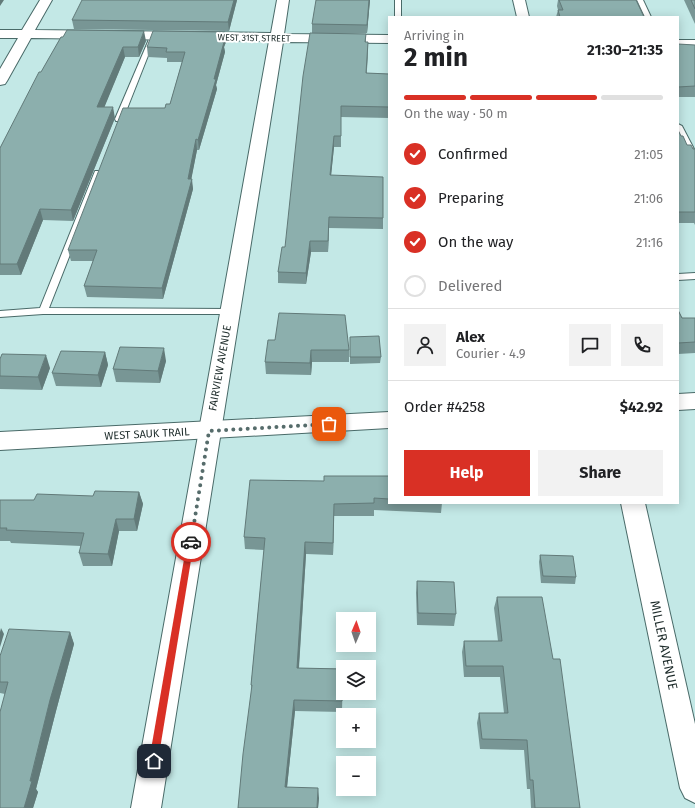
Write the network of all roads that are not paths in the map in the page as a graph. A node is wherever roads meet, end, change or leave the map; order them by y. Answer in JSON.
{"nodes":[{"id":1,"x":46,"y":0,"type":"edge"},
{"id":2,"x":282,"y":0,"type":"edge"},
{"id":3,"x":398,"y":0,"type":"edge"},
{"id":4,"x":519,"y":0,"type":"edge"},
{"id":5,"x":640,"y":0,"type":"edge"},
{"id":6,"x":398,"y":16,"type":"edge"},
{"id":7,"x":523,"y":16,"type":"edge"},
{"id":8,"x":648,"y":16,"type":"edge"},
{"id":9,"x":27,"y":33,"type":"junction"},
{"id":10,"x":0,"y":34,"type":"edge"},
{"id":11,"x":152,"y":36,"type":"junction"},
{"id":12,"x":276,"y":38,"type":"junction"},
{"id":13,"x":388,"y":40,"type":"edge"},
{"id":14,"x":679,"y":44,"type":"edge"},
{"id":15,"x":695,"y":44,"type":"edge"},
{"id":16,"x":0,"y":81,"type":"edge"},
{"id":17,"x":117,"y":125,"type":"edge"},
{"id":18,"x":679,"y":128,"type":"edge"},
{"id":19,"x":695,"y":158,"type":"edge"},
{"id":20,"x":102,"y":162,"type":"edge"},
{"id":21,"x":695,"y":276,"type":"edge"},
{"id":22,"x":679,"y":277,"type":"edge"},
{"id":23,"x":43,"y":311,"type":"junction"},
{"id":24,"x":230,"y":312,"type":"junction"},
{"id":25,"x":0,"y":314,"type":"edge"},
{"id":26,"x":695,"y":401,"type":"edge"},
{"id":27,"x":679,"y":402,"type":"edge"},
{"id":28,"x":388,"y":420,"type":"edge"},
{"id":29,"x":209,"y":431,"type":"junction"},
{"id":30,"x":0,"y":441,"type":"edge"},
{"id":31,"x":633,"y":504,"type":"edge"},
{"id":32,"x":695,"y":788,"type":"edge"},
{"id":33,"x":146,"y":808,"type":"edge"}],
"edges":[{"from":1,"to":9,"type":"street"},
{"from":2,"to":12,"type":"street","name":"FAIRVIEW AVENUE"},
{"from":3,"to":6,"type":"lane"},
{"from":4,"to":7,"type":"street"},
{"from":5,"to":8,"type":"lane"},
{"from":9,"to":10,"type":"street","name":"WEST 31ST STREET"},
{"from":9,"to":11,"type":"street","name":"WEST 31ST STREET"},
{"from":9,"to":16,"type":"street"},
{"from":11,"to":12,"type":"street","name":"WEST 31ST STREET"},
{"from":11,"to":17,"type":"lane"},
{"from":12,"to":13,"type":"street","name":"WEST 31ST STREET"},
{"from":12,"to":24,"type":"street","name":"FAIRVIEW AVENUE"},
{"from":14,"to":15,"type":"street"},
{"from":18,"to":19,"type":"lane"},
{"from":20,"to":23,"type":"lane"},
{"from":21,"to":22,"type":"lane"},
{"from":23,"to":24,"type":"lane"},
{"from":23,"to":25,"type":"lane"},
{"from":24,"to":29,"type":"street","name":"FAIRVIEW AVENUE"},
{"from":26,"to":27,"type":"main road"},
{"from":28,"to":29,"type":"main road","name":"WEST SAUK TRAIL"},
{"from":29,"to":30,"type":"main road","name":"WEST SAUK TRAIL"},
{"from":29,"to":33,"type":"street","name":"FAIRVIEW AVENUE"},
{"from":31,"to":32,"type":"street","name":"MILLER AVENUE"}]}
